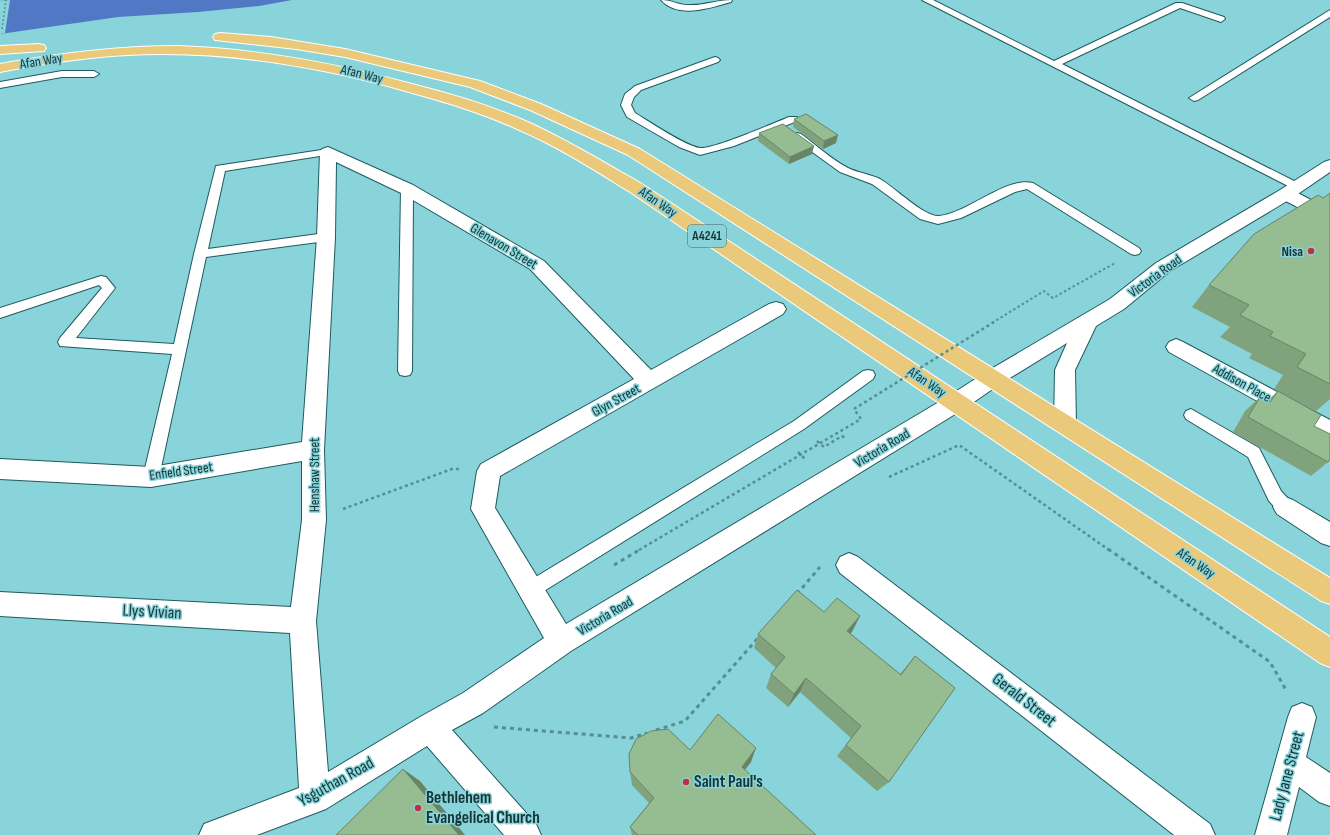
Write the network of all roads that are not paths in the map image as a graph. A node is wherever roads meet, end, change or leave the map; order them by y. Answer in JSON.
{"nodes":[{"id":1,"x":665,"y":0,"type":"edge"},
{"id":2,"x":728,"y":0,"type":"edge"},
{"id":3,"x":926,"y":0,"type":"edge"},
{"id":4,"x":1330,"y":13,"type":"edge"},
{"id":5,"x":1221,"y":19,"type":"dead end"},
{"id":6,"x":0,"y":50,"type":"edge"},
{"id":7,"x":715,"y":60,"type":"dead end"},
{"id":8,"x":1055,"y":64,"type":"junction"},
{"id":9,"x":0,"y":68,"type":"edge"},
{"id":10,"x":94,"y":74,"type":"dead end"},
{"id":11,"x":0,"y":86,"type":"edge"},
{"id":12,"x":1194,"y":98,"type":"dead end"},
{"id":13,"x":793,"y":119,"type":"edge"},
{"id":14,"x":781,"y":125,"type":"junction"},
{"id":15,"x":328,"y":152,"type":"junction"},
{"id":16,"x":1330,"y":165,"type":"edge"},
{"id":17,"x":407,"y":189,"type":"junction"},
{"id":18,"x":1291,"y":190,"type":"junction"},
{"id":19,"x":1330,"y":217,"type":"edge"},
{"id":20,"x":326,"y":237,"type":"junction"},
{"id":21,"x":1135,"y":251,"type":"dead end"},
{"id":22,"x":200,"y":254,"type":"junction"},
{"id":23,"x":776,"y":310,"type":"dead end"},
{"id":24,"x":0,"y":313,"type":"edge"},
{"id":25,"x":1087,"y":323,"type":"junction"},
{"id":26,"x":1176,"y":347,"type":"dead end"},
{"id":27,"x":179,"y":350,"type":"junction"},
{"id":28,"x":405,"y":371,"type":"dead end"},
{"id":29,"x":868,"y":375,"type":"dead end"},
{"id":30,"x":993,"y":378,"type":"junction"},
{"id":31,"x":649,"y":381,"type":"junction"},
{"id":32,"x":958,"y":402,"type":"junction"},
{"id":33,"x":1191,"y":415,"type":"dead end"},
{"id":34,"x":1065,"y":425,"type":"junction"},
{"id":35,"x":1330,"y":431,"type":"edge"},
{"id":36,"x":313,"y":450,"type":"junction"},
{"id":37,"x":0,"y":469,"type":"edge"},
{"id":38,"x":151,"y":477,"type":"junction"},
{"id":39,"x":1285,"y":507,"type":"joint"},
{"id":40,"x":1330,"y":535,"type":"edge"},
{"id":41,"x":849,"y":565,"type":"road end"},
{"id":42,"x":530,"y":590,"type":"junction"},
{"id":43,"x":1330,"y":592,"type":"edge"},
{"id":44,"x":0,"y":604,"type":"edge"},
{"id":45,"x":303,"y":621,"type":"junction"},
{"id":46,"x":562,"y":642,"type":"junction"},
{"id":47,"x":1330,"y":653,"type":"edge"},
{"id":48,"x":1302,"y":717,"type":"road end"},
{"id":49,"x":430,"y":727,"type":"junction"},
{"id":50,"x":1290,"y":763,"type":"junction"},
{"id":51,"x":1330,"y":791,"type":"edge"},
{"id":52,"x":315,"y":798,"type":"junction"},
{"id":53,"x":215,"y":835,"type":"edge"},
{"id":54,"x":525,"y":835,"type":"edge"},
{"id":55,"x":1199,"y":835,"type":"edge"},
{"id":56,"x":1271,"y":835,"type":"edge"}],
"edges":[{"from":1,"to":2,"type":"lane"},
{"from":3,"to":8,"type":"lane"},
{"from":4,"to":12,"type":"lane"},
{"from":5,"to":8,"type":"lane"},
{"from":6,"to":30,"type":"main road","name":"Afan Way","number":"A4241"},
{"from":7,"to":14,"type":"lane"},
{"from":8,"to":18,"type":"lane"},
{"from":9,"to":32,"type":"main road","name":"Afan Way","number":"A4241"},
{"from":10,"to":11,"type":"lane"},
{"from":13,"to":14,"type":"lane"},
{"from":14,"to":21,"type":"lane"},
{"from":15,"to":17,"type":"street","name":"Glenavon Street"},
{"from":15,"to":20,"type":"street","name":"Henshaw Street"},
{"from":15,"to":22,"type":"lane"},
{"from":16,"to":18,"type":"street","name":"Victoria Road"},
{"from":17,"to":28,"type":"lane"},
{"from":17,"to":31,"type":"street","name":"Glenavon Street"},
{"from":18,"to":19,"type":"street"},
{"from":18,"to":25,"type":"street","name":"Victoria Road"},
{"from":20,"to":22,"type":"lane"},
{"from":20,"to":36,"type":"street","name":"Henshaw Street"},
{"from":22,"to":27,"type":"lane"},
{"from":23,"to":31,"type":"street","name":"Glyn Street"},
{"from":24,"to":27,"type":"lane"},
{"from":25,"to":30,"type":"street","name":"Victoria Road"},
{"from":25,"to":34,"type":"street"},
{"from":26,"to":35,"type":"street","name":"Addison Place"},
{"from":27,"to":38,"type":"lane"},
{"from":29,"to":42,"type":"lane"},
{"from":30,"to":32,"type":"street","name":"Victoria Road"},
{"from":30,"to":34,"type":"main road","name":"Afan Way","number":"A4241"},
{"from":31,"to":42,"type":"street","name":"Glyn Street"},
{"from":32,"to":46,"type":"street","name":"Victoria Road"},
{"from":32,"to":47,"type":"main road","name":"Afan Way","number":"A4241"},
{"from":33,"to":39,"type":"lane"},
{"from":34,"to":43,"type":"main road","name":"Afan Way","number":"A4241"},
{"from":36,"to":38,"type":"street","name":"Enfield Street"},
{"from":36,"to":45,"type":"street","name":"Henshaw Street"},
{"from":37,"to":38,"type":"street","name":"Enfield Street"},
{"from":39,"to":40,"type":"street"},
{"from":41,"to":55,"type":"street","name":"Gerald Street"},
{"from":42,"to":46,"type":"street"},
{"from":44,"to":45,"type":"street","name":"Llys Vivian"},
{"from":45,"to":52,"type":"street","name":"Henshaw Street"},
{"from":46,"to":49,"type":"street","name":"Victoria Road"},
{"from":48,"to":50,"type":"street","name":"Lady Jane Street"},
{"from":49,"to":52,"type":"street","name":"Ysguthan Road"},
{"from":49,"to":54,"type":"street"},
{"from":50,"to":51,"type":"street"},
{"from":50,"to":56,"type":"street","name":"Lady Jane Street"},
{"from":52,"to":53,"type":"street","name":"Ysguthan Road"}]}
